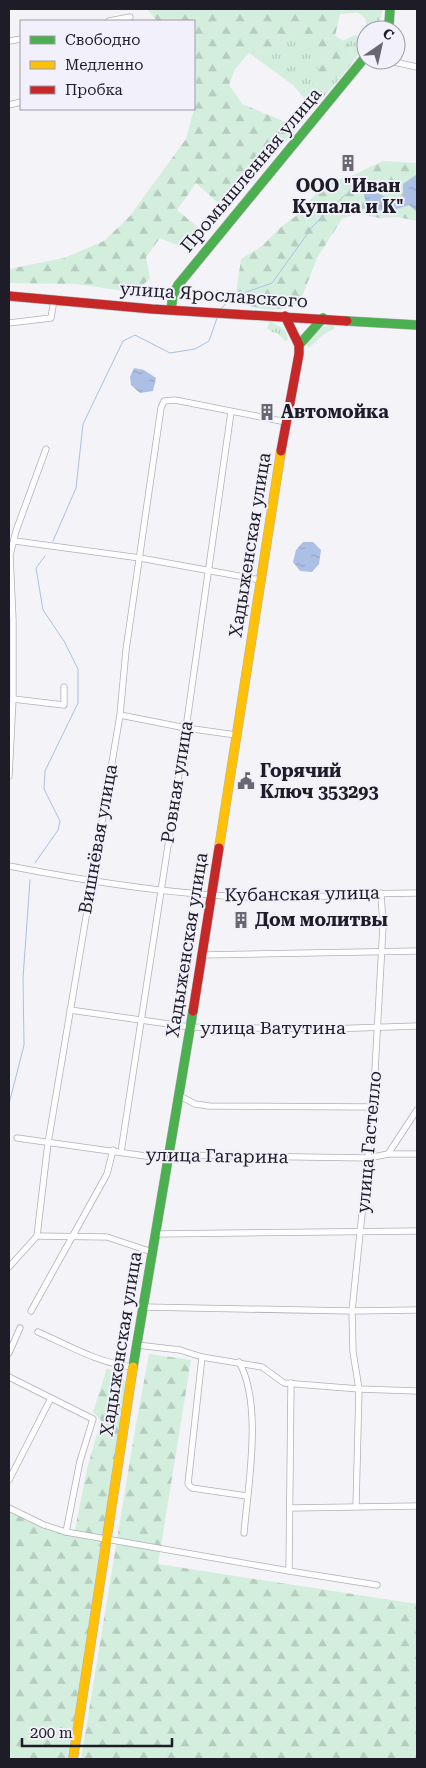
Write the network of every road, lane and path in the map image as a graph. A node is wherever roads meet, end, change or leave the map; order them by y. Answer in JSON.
{"nodes":[{"id":1,"x":130,"y":17,"type":"dead end"},
{"id":2,"x":114,"y":20,"type":"edge"},
{"id":3,"x":356,"y":68,"type":"edge"},
{"id":4,"x":9,"y":296,"type":"edge"},
{"id":5,"x":54,"y":300,"type":"junction"},
{"id":6,"x":171,"y":310,"type":"junction"},
{"id":7,"x":284,"y":316,"type":"junction"},
{"id":8,"x":323,"y":318,"type":"junction"},
{"id":9,"x":9,"y":323,"type":"edge"},
{"id":10,"x":417,"y":325,"type":"edge"},
{"id":11,"x":299,"y":345,"type":"junction"},
{"id":12,"x":231,"y":412,"type":"junction"},
{"id":13,"x":286,"y":422,"type":"junction"},
{"id":14,"x":46,"y":450,"type":"dead end"},
{"id":15,"x":9,"y":530,"type":"edge"},
{"id":16,"x":16,"y":531,"type":"junction"},
{"id":17,"x":15,"y":541,"type":"junction"},
{"id":18,"x":140,"y":558,"type":"junction"},
{"id":19,"x":209,"y":571,"type":"junction"},
{"id":20,"x":261,"y":580,"type":"junction"},
{"id":21,"x":64,"y":687,"type":"dead end"},
{"id":22,"x":11,"y":694,"type":"edge"},
{"id":23,"x":120,"y":715,"type":"junction"},
{"id":24,"x":186,"y":728,"type":"junction"},
{"id":25,"x":236,"y":735,"type":"junction"},
{"id":26,"x":9,"y":776,"type":"edge"},
{"id":27,"x":9,"y":866,"type":"edge"},
{"id":28,"x":91,"y":880,"type":"junction"},
{"id":29,"x":160,"y":889,"type":"junction"},
{"id":30,"x":381,"y":893,"type":"junction"},
{"id":31,"x":417,"y":893,"type":"edge"},
{"id":32,"x":211,"y":895,"type":"junction"},
{"id":33,"x":417,"y":951,"type":"edge"},
{"id":34,"x":381,"y":954,"type":"junction"},
{"id":35,"x":202,"y":955,"type":"junction"},
{"id":36,"x":70,"y":1010,"type":"junction"},
{"id":37,"x":140,"y":1021,"type":"junction"},
{"id":38,"x":417,"y":1026,"type":"edge"},
{"id":39,"x":190,"y":1027,"type":"junction"},
{"id":40,"x":378,"y":1027,"type":"junction"},
{"id":41,"x":178,"y":1095,"type":"junction"},
{"id":42,"x":374,"y":1107,"type":"junction"},
{"id":43,"x":417,"y":1110,"type":"edge"},
{"id":44,"x":17,"y":1138,"type":"dead end"},
{"id":45,"x":48,"y":1143,"type":"junction"},
{"id":46,"x":113,"y":1150,"type":"junction"},
{"id":47,"x":121,"y":1152,"type":"junction"},
{"id":48,"x":388,"y":1154,"type":"junction"},
{"id":49,"x":417,"y":1154,"type":"edge"},
{"id":50,"x":170,"y":1155,"type":"junction"},
{"id":51,"x":369,"y":1158,"type":"junction"},
{"id":52,"x":362,"y":1230,"type":"junction"},
{"id":53,"x":417,"y":1231,"type":"edge"},
{"id":54,"x":155,"y":1234,"type":"junction"},
{"id":55,"x":36,"y":1236,"type":"junction"},
{"id":56,"x":72,"y":1236,"type":"junction"},
{"id":57,"x":152,"y":1252,"type":"junction"},
{"id":58,"x":9,"y":1267,"type":"edge"},
{"id":59,"x":143,"y":1307,"type":"junction"},
{"id":60,"x":31,"y":1310,"type":"dead end"},
{"id":61,"x":417,"y":1310,"type":"edge"},
{"id":62,"x":352,"y":1311,"type":"junction"},
{"id":63,"x":20,"y":1328,"type":"dead end"},
{"id":64,"x":38,"y":1332,"type":"dead end"},
{"id":65,"x":137,"y":1345,"type":"junction"},
{"id":66,"x":9,"y":1352,"type":"edge"},
{"id":67,"x":202,"y":1357,"type":"junction"},
{"id":68,"x":238,"y":1362,"type":"junction"},
{"id":69,"x":134,"y":1367,"type":"junction"},
{"id":70,"x":9,"y":1377,"type":"edge"},
{"id":71,"x":291,"y":1384,"type":"junction"},
{"id":72,"x":359,"y":1389,"type":"junction"},
{"id":73,"x":417,"y":1391,"type":"edge"},
{"id":74,"x":50,"y":1400,"type":"junction"},
{"id":75,"x":9,"y":1480,"type":"edge"},
{"id":76,"x":247,"y":1496,"type":"junction"},
{"id":77,"x":356,"y":1506,"type":"junction"},
{"id":78,"x":417,"y":1506,"type":"edge"},
{"id":79,"x":9,"y":1508,"type":"edge"},
{"id":80,"x":291,"y":1508,"type":"junction"},
{"id":81,"x":66,"y":1532,"type":"junction"},
{"id":82,"x":244,"y":1534,"type":"dead end"},
{"id":83,"x":105,"y":1544,"type":"junction"},
{"id":84,"x":289,"y":1571,"type":"junction"},
{"id":85,"x":377,"y":1585,"type":"dead end"},
{"id":86,"x":73,"y":1759,"type":"edge"}],
"edges":[{"from":1,"to":2,"type":"street"},
{"from":3,"to":6,"type":"main road","name":"Промышленная улица"},
{"from":4,"to":5,"type":"main road","name":"улица Ярославского"},
{"from":5,"to":6,"type":"main road","name":"улица Ярославского"},
{"from":5,"to":9,"type":"street"},
{"from":6,"to":7,"type":"main road","name":"улица Ярославского"},
{"from":7,"to":8,"type":"main road","name":"улица Ярославского"},
{"from":7,"to":11,"type":"main road"},
{"from":8,"to":10,"type":"main road","name":"улица Ярославского"},
{"from":8,"to":11,"type":"main road"},
{"from":11,"to":13,"type":"main road","name":"Хадыженская улица"},
{"from":12,"to":13,"type":"street"},
{"from":12,"to":18,"type":"street","name":"Вишнёвая улица"},
{"from":12,"to":19,"type":"street","name":"Ровная улица"},
{"from":13,"to":20,"type":"main road","name":"Хадыженская улица"},
{"from":14,"to":16,"type":"street"},
{"from":15,"to":16,"type":"street"},
{"from":16,"to":17,"type":"street"},
{"from":17,"to":18,"type":"street"},
{"from":17,"to":22,"type":"street"},
{"from":18,"to":19,"type":"street"},
{"from":18,"to":23,"type":"street","name":"Вишнёвая улица"},
{"from":19,"to":20,"type":"street"},
{"from":19,"to":24,"type":"street","name":"Ровная улица"},
{"from":20,"to":25,"type":"main road","name":"Хадыженская улица"},
{"from":21,"to":22,"type":"street"},
{"from":22,"to":26,"type":"street"},
{"from":23,"to":24,"type":"street"},
{"from":23,"to":28,"type":"street","name":"Вишнёвая улица"},
{"from":24,"to":25,"type":"street"},
{"from":24,"to":29,"type":"street","name":"Ровная улица"},
{"from":25,"to":32,"type":"main road","name":"Хадыженская улица"},
{"from":27,"to":28,"type":"street","name":"Кубанская улица"},
{"from":28,"to":29,"type":"street","name":"Кубанская улица"},
{"from":28,"to":36,"type":"street","name":"Вишнёвая улица"},
{"from":29,"to":32,"type":"street","name":"Кубанская улица"},
{"from":29,"to":37,"type":"street","name":"Ровная улица"},
{"from":30,"to":31,"type":"street","name":"Кубанская улица"},
{"from":30,"to":32,"type":"street","name":"Кубанская улица"},
{"from":30,"to":34,"type":"street","name":"улица Гастелло"},
{"from":32,"to":35,"type":"main road","name":"Хадыженская улица"},
{"from":33,"to":34,"type":"street"},
{"from":34,"to":35,"type":"street"},
{"from":34,"to":40,"type":"street","name":"улица Гастелло"},
{"from":35,"to":39,"type":"main road","name":"Хадыженская улица"},
{"from":36,"to":37,"type":"street","name":"улица Ватутина"},
{"from":36,"to":45,"type":"street","name":"Вишнёвая улица"},
{"from":37,"to":39,"type":"street","name":"улица Ватутина"},
{"from":37,"to":47,"type":"street","name":"Ровная улица"},
{"from":38,"to":40,"type":"street","name":"улица Ватутина"},
{"from":39,"to":40,"type":"street","name":"улица Ватутина"},
{"from":39,"to":41,"type":"main road","name":"Хадыженская улица"},
{"from":40,"to":42,"type":"street","name":"улица Гастелло"},
{"from":41,"to":42,"type":"street"},
{"from":41,"to":50,"type":"main road","name":"Хадыженская улица"},
{"from":42,"to":51,"type":"street","name":"улица Гастелло"},
{"from":43,"to":48,"type":"street"},
{"from":44,"to":45,"type":"street","name":"улица Гагарина"},
{"from":45,"to":46,"type":"street","name":"улица Гагарина"},
{"from":45,"to":55,"type":"street","name":"Вишнёвая улица"},
{"from":46,"to":47,"type":"street","name":"улица Гагарина"},
{"from":46,"to":56,"type":"street"},
{"from":47,"to":50,"type":"street","name":"улица Гагарина"},
{"from":48,"to":49,"type":"street","name":"улица Гагарина"},
{"from":48,"to":51,"type":"street","name":"улица Гагарина"},
{"from":50,"to":51,"type":"street","name":"улица Гагарина"},
{"from":50,"to":54,"type":"main road","name":"Хадыженская улица"},
{"from":51,"to":52,"type":"street","name":"улица Гастелло"},
{"from":52,"to":53,"type":"street"},
{"from":52,"to":54,"type":"street"},
{"from":52,"to":62,"type":"street","name":"улица Гастелло"},
{"from":54,"to":57,"type":"main road","name":"Хадыженская улица"},
{"from":55,"to":56,"type":"street"},
{"from":55,"to":58,"type":"street"},
{"from":56,"to":57,"type":"street"},
{"from":56,"to":60,"type":"street"},
{"from":57,"to":59,"type":"main road","name":"Хадыженская улица"},
{"from":59,"to":62,"type":"street"},
{"from":59,"to":65,"type":"main road","name":"Хадыженская улица"},
{"from":61,"to":62,"type":"street"},
{"from":62,"to":72,"type":"street","name":"улица Гастелло"},
{"from":63,"to":66,"type":"street"},
{"from":64,"to":69,"type":"street"},
{"from":65,"to":67,"type":"street"},
{"from":65,"to":69,"type":"main road","name":"Хадыженская улица"},
{"from":67,"to":68,"type":"street"},
{"from":67,"to":76,"type":"street"},
{"from":68,"to":71,"type":"street"},
{"from":68,"to":76,"type":"street"},
{"from":69,"to":83,"type":"main road","name":"Хадыженская улица"},
{"from":70,"to":74,"type":"street"},
{"from":71,"to":72,"type":"street"},
{"from":71,"to":80,"type":"street"},
{"from":72,"to":73,"type":"street"},
{"from":72,"to":77,"type":"street","name":"улица Гастелло"},
{"from":74,"to":75,"type":"street"},
{"from":74,"to":81,"type":"street","name":"Хадыженская улица"},
{"from":76,"to":82,"type":"street"},
{"from":77,"to":78,"type":"street"},
{"from":77,"to":80,"type":"street"},
{"from":79,"to":81,"type":"street"},
{"from":80,"to":84,"type":"street"},
{"from":81,"to":83,"type":"street"},
{"from":83,"to":84,"type":"street"},
{"from":83,"to":86,"type":"main road","name":"Хадыженская улица"},
{"from":84,"to":85,"type":"street"}]}
